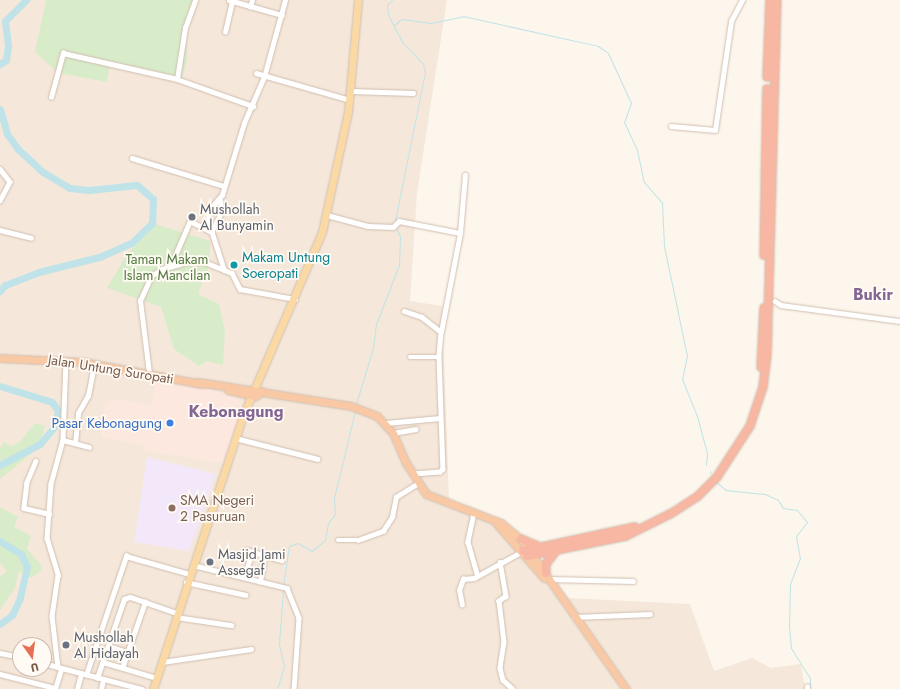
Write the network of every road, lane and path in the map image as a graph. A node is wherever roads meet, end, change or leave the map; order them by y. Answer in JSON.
{"nodes":[{"id":1,"x":195,"y":0,"type":"edge"},
{"id":2,"x":230,"y":0,"type":"edge"},
{"id":3,"x":252,"y":0,"type":"edge"},
{"id":4,"x":285,"y":0,"type":"edge"},
{"id":5,"x":358,"y":0,"type":"edge"},
{"id":6,"x":742,"y":0,"type":"edge"},
{"id":7,"x":770,"y":0,"type":"edge"},
{"id":8,"x":777,"y":0,"type":"edge"},
{"id":9,"x":250,"y":7,"type":"junction"},
{"id":10,"x":282,"y":15,"type":"junction"},
{"id":11,"x":225,"y":32,"type":"dead end"},
{"id":12,"x":256,"y":73,"type":"dead end"},
{"id":13,"x":264,"y":77,"type":"junction"},
{"id":14,"x":177,"y":79,"type":"junction"},
{"id":15,"x":351,"y":90,"type":"junction"},
{"id":16,"x":414,"y":93,"type":"dead end"},
{"id":17,"x":51,"y":97,"type":"dead end"},
{"id":18,"x":350,"y":100,"type":"junction"},
{"id":19,"x":253,"y":106,"type":"junction"},
{"id":20,"x":671,"y":126,"type":"dead end"},
{"id":21,"x":132,"y":158,"type":"dead end"},
{"id":22,"x":0,"y":169,"type":"edge"},
{"id":23,"x":465,"y":175,"type":"dead end"},
{"id":24,"x":224,"y":186,"type":"junction"},
{"id":25,"x":220,"y":199,"type":"junction"},
{"id":26,"x":0,"y":201,"type":"edge"},
{"id":27,"x":327,"y":216,"type":"junction"},
{"id":28,"x":207,"y":227,"type":"junction"},
{"id":29,"x":0,"y":230,"type":"edge"},
{"id":30,"x":212,"y":232,"type":"junction"},
{"id":31,"x":460,"y":233,"type":"junction"},
{"id":32,"x":31,"y":238,"type":"dead end"},
{"id":33,"x":170,"y":267,"type":"junction"},
{"id":34,"x":224,"y":270,"type":"junction"},
{"id":35,"x":295,"y":299,"type":"junction"},
{"id":36,"x":775,"y":301,"type":"dead end"},
{"id":37,"x":404,"y":311,"type":"dead end"},
{"id":38,"x":900,"y":321,"type":"edge"},
{"id":39,"x":441,"y":332,"type":"junction"},
{"id":40,"x":410,"y":357,"type":"dead end"},
{"id":41,"x":439,"y":357,"type":"junction"},
{"id":42,"x":0,"y":358,"type":"edge"},
{"id":43,"x":66,"y":361,"type":"junction"},
{"id":44,"x":94,"y":364,"type":"junction"},
{"id":45,"x":149,"y":374,"type":"junction"},
{"id":46,"x":256,"y":392,"type":"junction"},
{"id":47,"x":440,"y":418,"type":"junction"},
{"id":48,"x":386,"y":423,"type":"junction"},
{"id":49,"x":416,"y":429,"type":"dead end"},
{"id":50,"x":393,"y":433,"type":"junction"},
{"id":51,"x":239,"y":439,"type":"junction"},
{"id":52,"x":63,"y":440,"type":"junction"},
{"id":53,"x":74,"y":443,"type":"junction"},
{"id":54,"x":90,"y":447,"type":"dead end"},
{"id":55,"x":232,"y":450,"type":"junction"},
{"id":56,"x":318,"y":459,"type":"dead end"},
{"id":57,"x":36,"y":460,"type":"dead end"},
{"id":58,"x":412,"y":474,"type":"junction"},
{"id":59,"x":418,"y":483,"type":"junction"},
{"id":60,"x":474,"y":513,"type":"junction"},
{"id":61,"x":49,"y":514,"type":"junction"},
{"id":62,"x":492,"y":519,"type":"junction"},
{"id":63,"x":520,"y":539,"type":"junction"},
{"id":64,"x":338,"y":540,"type":"dead end"},
{"id":65,"x":544,"y":548,"type":"junction"},
{"id":66,"x":246,"y":550,"type":"dead end"},
{"id":67,"x":556,"y":552,"type":"junction"},
{"id":68,"x":252,"y":553,"type":"junction"},
{"id":69,"x":529,"y":553,"type":"junction"},
{"id":70,"x":264,"y":556,"type":"junction"},
{"id":71,"x":282,"y":560,"type":"dead end"},
{"id":72,"x":500,"y":562,"type":"junction"},
{"id":73,"x":192,"y":565,"type":"junction"},
{"id":74,"x":189,"y":574,"type":"junction"},
{"id":75,"x":477,"y":574,"type":"junction"},
{"id":76,"x":548,"y":576,"type":"junction"},
{"id":77,"x":244,"y":578,"type":"junction"},
{"id":78,"x":634,"y":581,"type":"dead end"},
{"id":79,"x":186,"y":582,"type":"junction"},
{"id":80,"x":260,"y":582,"type":"junction"},
{"id":81,"x":556,"y":591,"type":"junction"},
{"id":82,"x":246,"y":595,"type":"dead end"},
{"id":83,"x":145,"y":602,"type":"junction"},
{"id":84,"x":462,"y":605,"type":"dead end"},
{"id":85,"x":650,"y":614,"type":"dead end"},
{"id":86,"x":176,"y":615,"type":"junction"},
{"id":87,"x":574,"y":618,"type":"junction"},
{"id":88,"x":231,"y":625,"type":"dead end"},
{"id":89,"x":108,"y":646,"type":"junction"},
{"id":90,"x":251,"y":649,"type":"dead end"},
{"id":91,"x":128,"y":652,"type":"junction"},
{"id":92,"x":0,"y":653,"type":"edge"},
{"id":93,"x":12,"y":655,"type":"edge"},
{"id":94,"x":103,"y":662,"type":"junction"},
{"id":95,"x":162,"y":662,"type":"junction"},
{"id":96,"x":52,"y":666,"type":"edge"},
{"id":97,"x":60,"y":668,"type":"junction"},
{"id":98,"x":122,"y":668,"type":"junction"},
{"id":99,"x":0,"y":674,"type":"edge"},
{"id":100,"x":83,"y":675,"type":"junction"},
{"id":101,"x":98,"y":678,"type":"junction"},
{"id":102,"x":157,"y":678,"type":"junction"},
{"id":103,"x":103,"y":680,"type":"junction"},
{"id":104,"x":55,"y":689,"type":"edge"},
{"id":105,"x":77,"y":689,"type":"edge"},
{"id":106,"x":101,"y":689,"type":"edge"},
{"id":107,"x":142,"y":689,"type":"edge"},
{"id":108,"x":153,"y":689,"type":"edge"},
{"id":109,"x":294,"y":689,"type":"edge"},
{"id":110,"x":513,"y":689,"type":"edge"},
{"id":111,"x":626,"y":689,"type":"edge"}],
"edges":[{"from":1,"to":14,"type":"street"},
{"from":2,"to":9,"type":"street"},
{"from":2,"to":11,"type":"street"},
{"from":3,"to":9,"type":"street"},
{"from":4,"to":10,"type":"street"},
{"from":5,"to":15,"type":"main road"},
{"from":6,"to":20,"type":"street"},
{"from":7,"to":65,"type":"highway"},
{"from":8,"to":67,"type":"highway"},
{"from":9,"to":10,"type":"street"},
{"from":10,"to":13,"type":"street"},
{"from":12,"to":13,"type":"street"},
{"from":13,"to":18,"type":"street"},
{"from":13,"to":19,"type":"street"},
{"from":14,"to":17,"type":"street"},
{"from":14,"to":19,"type":"street"},
{"from":15,"to":16,"type":"street"},
{"from":15,"to":18,"type":"main road"},
{"from":18,"to":27,"type":"main road"},
{"from":19,"to":24,"type":"street"},
{"from":21,"to":24,"type":"street"},
{"from":22,"to":26,"type":"street"},
{"from":23,"to":31,"type":"street"},
{"from":24,"to":25,"type":"street"},
{"from":25,"to":28,"type":"street"},
{"from":25,"to":30,"type":"street"},
{"from":27,"to":31,"type":"street"},
{"from":27,"to":35,"type":"main road"},
{"from":28,"to":30,"type":"street"},
{"from":28,"to":33,"type":"street"},
{"from":29,"to":32,"type":"street"},
{"from":30,"to":34,"type":"street"},
{"from":31,"to":39,"type":"street"},
{"from":33,"to":34,"type":"street"},
{"from":33,"to":45,"type":"street"},
{"from":34,"to":35,"type":"street"},
{"from":35,"to":46,"type":"main road"},
{"from":36,"to":38,"type":"street"},
{"from":37,"to":39,"type":"street"},
{"from":39,"to":41,"type":"street"},
{"from":40,"to":41,"type":"street"},
{"from":41,"to":47,"type":"street"},
{"from":42,"to":43,"type":"highway","name":"Jalan Untung Suropati"},
{"from":43,"to":44,"type":"highway","name":"Jalan Untung Suropati"},
{"from":43,"to":52,"type":"street"},
{"from":44,"to":45,"type":"highway","name":"Jalan Untung Suropati"},
{"from":44,"to":53,"type":"street"},
{"from":45,"to":46,"type":"highway","name":"Jalan Untung Suropati"},
{"from":46,"to":48,"type":"highway","name":"Jalan Untung Suropati"},
{"from":46,"to":51,"type":"main road"},
{"from":46,"to":55,"type":"main road"},
{"from":47,"to":48,"type":"street"},
{"from":47,"to":58,"type":"street"},
{"from":48,"to":50,"type":"highway"},
{"from":49,"to":50,"type":"street"},
{"from":50,"to":58,"type":"highway"},
{"from":51,"to":55,"type":"main road"},
{"from":51,"to":56,"type":"street"},
{"from":52,"to":53,"type":"street"},
{"from":52,"to":61,"type":"street"},
{"from":53,"to":54,"type":"street"},
{"from":55,"to":73,"type":"main road"},
{"from":57,"to":61,"type":"street"},
{"from":58,"to":59,"type":"highway"},
{"from":59,"to":60,"type":"highway"},
{"from":59,"to":64,"type":"street"},
{"from":60,"to":62,"type":"highway"},
{"from":60,"to":75,"type":"street"},
{"from":61,"to":97,"type":"street"},
{"from":62,"to":63,"type":"highway"},
{"from":62,"to":69,"type":"highway"},
{"from":63,"to":65,"type":"highway"},
{"from":63,"to":69,"type":"highway"},
{"from":65,"to":69,"type":"highway"},
{"from":66,"to":68,"type":"street"},
{"from":67,"to":69,"type":"highway"},
{"from":67,"to":76,"type":"highway"},
{"from":68,"to":70,"type":"street"},
{"from":68,"to":77,"type":"street"},
{"from":69,"to":72,"type":"street"},
{"from":69,"to":76,"type":"highway"},
{"from":69,"to":81,"type":"highway"},
{"from":70,"to":71,"type":"street"},
{"from":70,"to":80,"type":"street"},
{"from":72,"to":75,"type":"street"},
{"from":72,"to":110,"type":"street"},
{"from":73,"to":74,"type":"main road"},
{"from":73,"to":77,"type":"street"},
{"from":74,"to":79,"type":"main road"},
{"from":74,"to":100,"type":"street"},
{"from":75,"to":84,"type":"street"},
{"from":76,"to":78,"type":"street"},
{"from":76,"to":81,"type":"highway"},
{"from":77,"to":80,"type":"street"},
{"from":79,"to":82,"type":"street"},
{"from":79,"to":86,"type":"main road"},
{"from":80,"to":109,"type":"street"},
{"from":81,"to":87,"type":"highway"},
{"from":83,"to":86,"type":"street"},
{"from":83,"to":89,"type":"street"},
{"from":83,"to":91,"type":"street"},
{"from":85,"to":87,"type":"street"},
{"from":86,"to":88,"type":"street"},
{"from":86,"to":95,"type":"main road"},
{"from":87,"to":111,"type":"highway"},
{"from":89,"to":91,"type":"street"},
{"from":89,"to":94,"type":"street"},
{"from":90,"to":95,"type":"street"},
{"from":91,"to":98,"type":"street"},
{"from":92,"to":93,"type":"street"},
{"from":94,"to":98,"type":"street"},
{"from":94,"to":101,"type":"street"},
{"from":95,"to":102,"type":"main road"},
{"from":96,"to":97,"type":"street"},
{"from":97,"to":100,"type":"street"},
{"from":97,"to":104,"type":"street"},
{"from":98,"to":102,"type":"street"},
{"from":99,"to":104,"type":"street"},
{"from":100,"to":101,"type":"street"},
{"from":100,"to":105,"type":"street"},
{"from":101,"to":103,"type":"street"},
{"from":102,"to":108,"type":"main road"},
{"from":103,"to":106,"type":"street"},
{"from":103,"to":107,"type":"street"}]}
